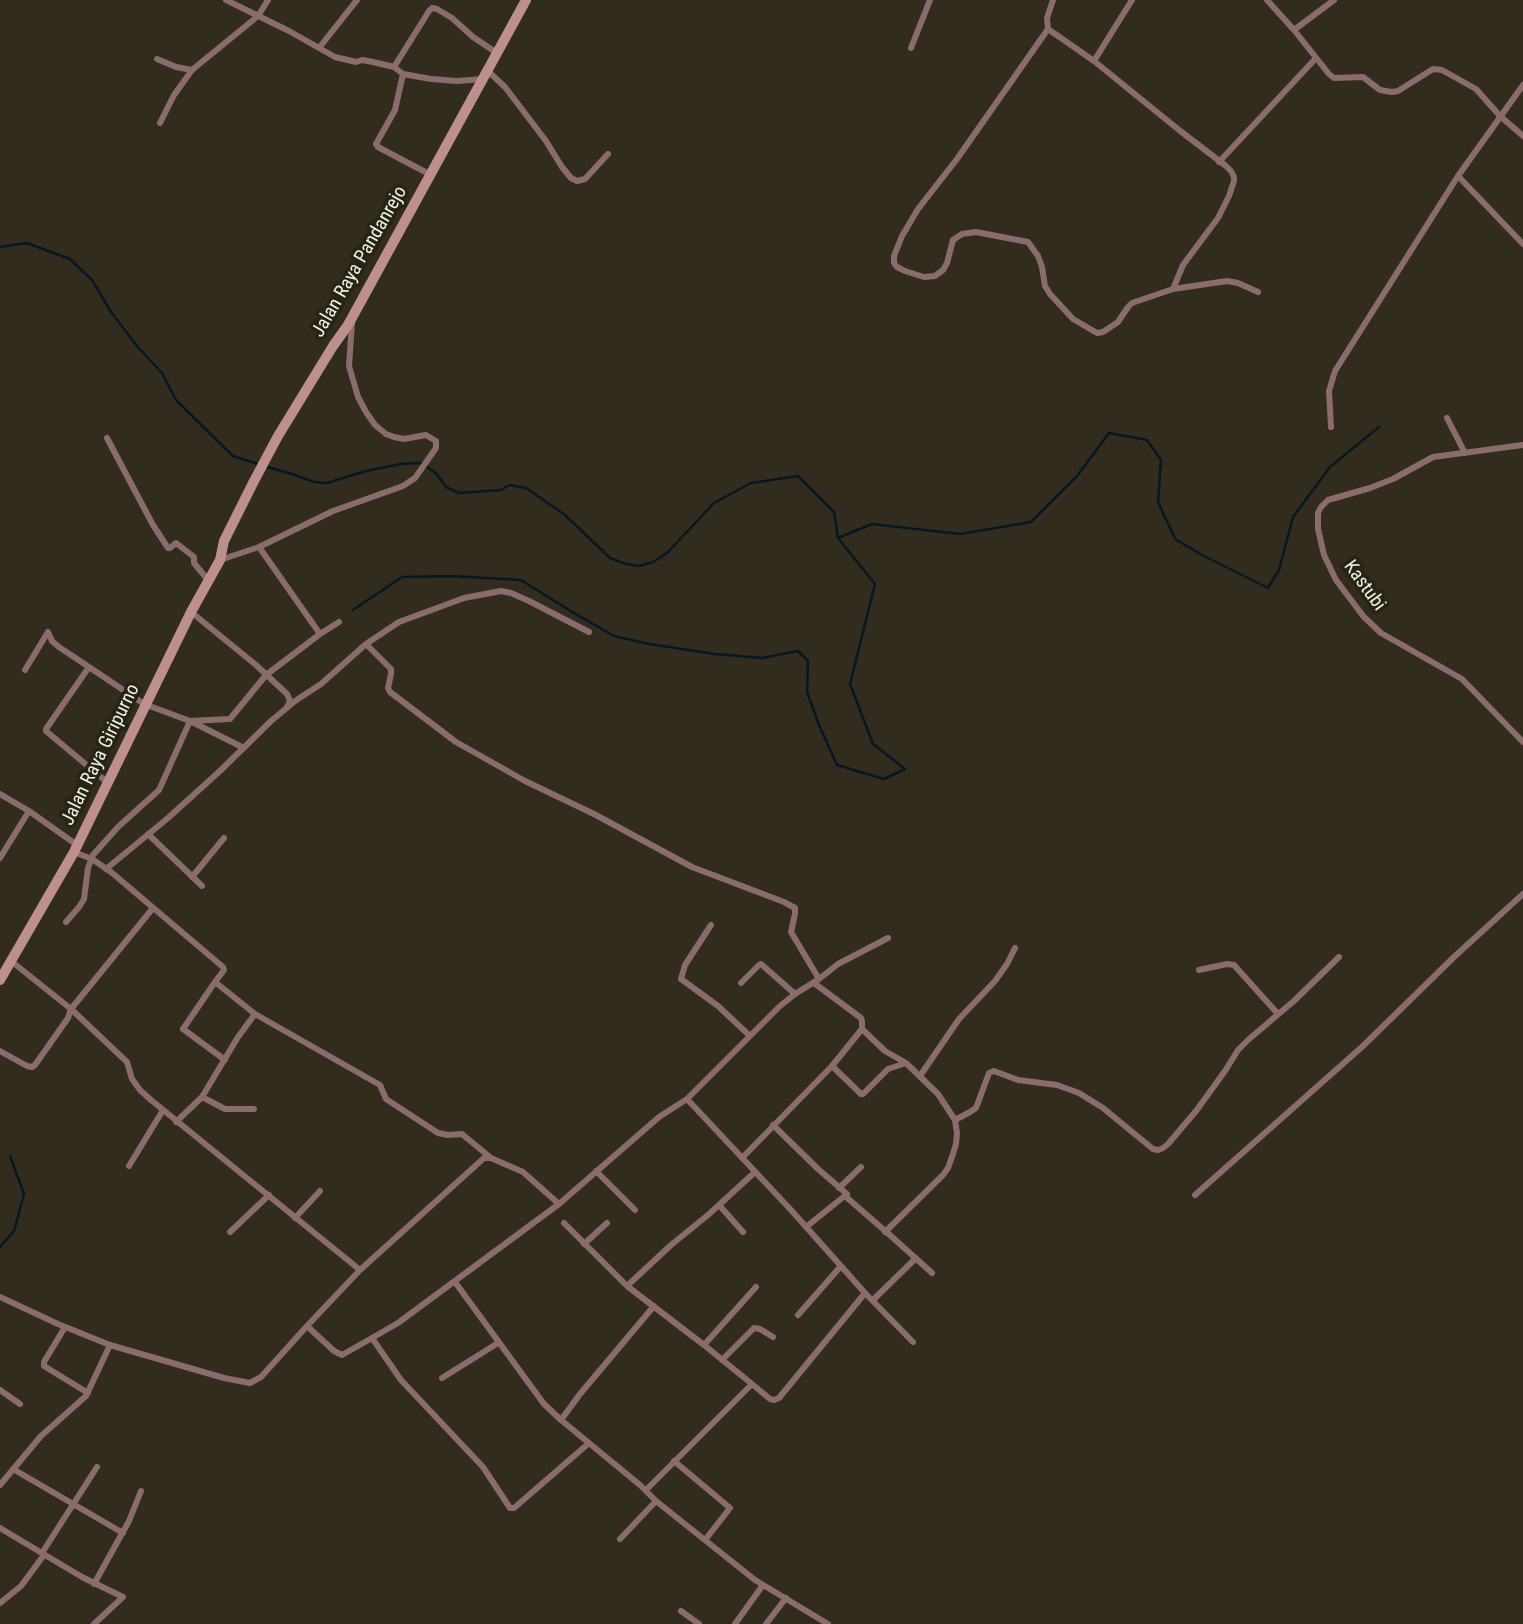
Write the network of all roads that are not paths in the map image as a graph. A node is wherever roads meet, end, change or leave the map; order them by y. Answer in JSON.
{"nodes":[{"id":1,"x":226,"y":0,"type":"edge"},
{"id":2,"x":268,"y":0,"type":"edge"},
{"id":3,"x":357,"y":0,"type":"edge"},
{"id":4,"x":526,"y":0,"type":"edge"},
{"id":5,"x":930,"y":0,"type":"edge"},
{"id":6,"x":1053,"y":0,"type":"edge"},
{"id":7,"x":1132,"y":0,"type":"edge"},
{"id":8,"x":1266,"y":0,"type":"edge"},
{"id":9,"x":1334,"y":0,"type":"edge"},
{"id":10,"x":258,"y":16,"type":"junction"},
{"id":11,"x":1048,"y":29,"type":"junction"},
{"id":12,"x":1294,"y":30,"type":"junction"},
{"id":13,"x":318,"y":48,"type":"junction"},
{"id":14,"x":911,"y":48,"type":"dead end"},
{"id":15,"x":497,"y":52,"type":"junction"},
{"id":16,"x":1316,"y":58,"type":"junction"},
{"id":17,"x":157,"y":59,"type":"dead end"},
{"id":18,"x":1094,"y":61,"type":"junction"},
{"id":19,"x":394,"y":67,"type":"junction"},
{"id":20,"x":192,"y":70,"type":"junction"},
{"id":21,"x":403,"y":74,"type":"junction"},
{"id":22,"x":486,"y":75,"type":"junction"},
{"id":23,"x":1523,"y":85,"type":"edge"},
{"id":24,"x":1500,"y":116,"type":"junction"},
{"id":25,"x":160,"y":123,"type":"dead end"},
{"id":26,"x":1523,"y":136,"type":"edge"},
{"id":27,"x":608,"y":154,"type":"dead end"},
{"id":28,"x":1219,"y":162,"type":"junction"},
{"id":29,"x":431,"y":174,"type":"junction"},
{"id":30,"x":1458,"y":176,"type":"junction"},
{"id":31,"x":1523,"y":244,"type":"edge"},
{"id":32,"x":1173,"y":289,"type":"junction"},
{"id":33,"x":1258,"y":292,"type":"dead end"},
{"id":34,"x":352,"y":318,"type":"junction"},
{"id":35,"x":1447,"y":418,"type":"dead end"},
{"id":36,"x":1331,"y":427,"type":"dead end"},
{"id":37,"x":107,"y":438,"type":"dead end"},
{"id":38,"x":1523,"y":445,"type":"edge"},
{"id":39,"x":1465,"y":453,"type":"junction"},
{"id":40,"x":224,"y":541,"type":"joint"},
{"id":41,"x":259,"y":547,"type":"junction"},
{"id":42,"x":220,"y":560,"type":"junction"},
{"id":43,"x":208,"y":580,"type":"junction"},
{"id":44,"x":191,"y":612,"type":"junction"},
{"id":45,"x":339,"y":622,"type":"dead end"},
{"id":46,"x":589,"y":632,"type":"dead end"},
{"id":47,"x":320,"y":634,"type":"junction"},
{"id":48,"x":366,"y":644,"type":"junction"},
{"id":49,"x":89,"y":667,"type":"junction"},
{"id":50,"x":25,"y":670,"type":"dead end"},
{"id":51,"x":269,"y":677,"type":"junction"},
{"id":52,"x":144,"y":704,"type":"junction"},
{"id":53,"x":281,"y":713,"type":"junction"},
{"id":54,"x":192,"y":722,"type":"junction"},
{"id":55,"x":1523,"y":742,"type":"edge"},
{"id":56,"x":244,"y":748,"type":"junction"},
{"id":57,"x":108,"y":783,"type":"junction"},
{"id":58,"x":0,"y":794,"type":"edge"},
{"id":59,"x":29,"y":811,"type":"junction"},
{"id":60,"x":148,"y":834,"type":"junction"},
{"id":61,"x":224,"y":838,"type":"dead end"},
{"id":62,"x":75,"y":849,"type":"junction"},
{"id":63,"x":0,"y":858,"type":"edge"},
{"id":64,"x":94,"y":861,"type":"junction"},
{"id":65,"x":106,"y":869,"type":"junction"},
{"id":66,"x":192,"y":877,"type":"junction"},
{"id":67,"x":202,"y":886,"type":"dead end"},
{"id":68,"x":1523,"y":894,"type":"edge"},
{"id":69,"x":153,"y":908,"type":"junction"},
{"id":70,"x":66,"y":922,"type":"dead end"},
{"id":71,"x":711,"y":925,"type":"dead end"},
{"id":72,"x":888,"y":938,"type":"dead end"},
{"id":73,"x":1015,"y":948,"type":"dead end"},
{"id":74,"x":1339,"y":957,"type":"dead end"},
{"id":75,"x":11,"y":961,"type":"junction"},
{"id":76,"x":1199,"y":970,"type":"dead end"},
{"id":77,"x":0,"y":980,"type":"edge"},
{"id":78,"x":816,"y":981,"type":"junction"},
{"id":79,"x":215,"y":982,"type":"junction"},
{"id":80,"x":741,"y":984,"type":"dead end"},
{"id":81,"x":795,"y":994,"type":"junction"},
{"id":82,"x":71,"y":1009,"type":"junction"},
{"id":83,"x":255,"y":1014,"type":"junction"},
{"id":84,"x":1278,"y":1014,"type":"junction"},
{"id":85,"x":862,"y":1029,"type":"junction"},
{"id":86,"x":750,"y":1036,"type":"junction"},
{"id":87,"x":0,"y":1051,"type":"edge"},
{"id":88,"x":225,"y":1060,"type":"junction"},
{"id":89,"x":906,"y":1063,"type":"junction"},
{"id":90,"x":832,"y":1066,"type":"junction"},
{"id":91,"x":920,"y":1076,"type":"junction"},
{"id":92,"x":202,"y":1097,"type":"junction"},
{"id":93,"x":687,"y":1099,"type":"junction"},
{"id":94,"x":254,"y":1109,"type":"dead end"},
{"id":95,"x":163,"y":1110,"type":"junction"},
{"id":96,"x":955,"y":1120,"type":"junction"},
{"id":97,"x":176,"y":1122,"type":"junction"},
{"id":98,"x":773,"y":1125,"type":"junction"},
{"id":99,"x":491,"y":1158,"type":"junction"},
{"id":100,"x":742,"y":1158,"type":"junction"},
{"id":101,"x":129,"y":1166,"type":"dead end"},
{"id":102,"x":861,"y":1167,"type":"dead end"},
{"id":103,"x":596,"y":1171,"type":"junction"},
{"id":104,"x":755,"y":1172,"type":"junction"},
{"id":105,"x":839,"y":1188,"type":"junction"},
{"id":106,"x":855,"y":1188,"type":"dead end"},
{"id":107,"x":320,"y":1191,"type":"dead end"},
{"id":108,"x":269,"y":1195,"type":"junction"},
{"id":109,"x":846,"y":1195,"type":"junction"},
{"id":110,"x":1195,"y":1195,"type":"dead end"},
{"id":111,"x":559,"y":1204,"type":"junction"},
{"id":112,"x":719,"y":1205,"type":"junction"},
{"id":113,"x":635,"y":1210,"type":"dead end"},
{"id":114,"x":295,"y":1218,"type":"junction"},
{"id":115,"x":564,"y":1223,"type":"dead end"},
{"id":116,"x":607,"y":1223,"type":"dead end"},
{"id":117,"x":806,"y":1227,"type":"junction"},
{"id":118,"x":230,"y":1232,"type":"dead end"},
{"id":119,"x":743,"y":1232,"type":"dead end"},
{"id":120,"x":885,"y":1232,"type":"junction"},
{"id":121,"x":584,"y":1244,"type":"junction"},
{"id":122,"x":916,"y":1258,"type":"junction"},
{"id":123,"x":841,"y":1266,"type":"junction"},
{"id":124,"x":360,"y":1270,"type":"junction"},
{"id":125,"x":932,"y":1273,"type":"dead end"},
{"id":126,"x":454,"y":1282,"type":"junction"},
{"id":127,"x":627,"y":1286,"type":"junction"},
{"id":128,"x":756,"y":1287,"type":"dead end"},
{"id":129,"x":865,"y":1293,"type":"junction"},
{"id":130,"x":0,"y":1297,"type":"edge"},
{"id":131,"x":873,"y":1300,"type":"junction"},
{"id":132,"x":654,"y":1306,"type":"junction"},
{"id":133,"x":798,"y":1315,"type":"dead end"},
{"id":134,"x":307,"y":1326,"type":"junction"},
{"id":135,"x":65,"y":1327,"type":"junction"},
{"id":136,"x":774,"y":1337,"type":"dead end"},
{"id":137,"x":372,"y":1338,"type":"junction"},
{"id":138,"x":913,"y":1342,"type":"dead end"},
{"id":139,"x":498,"y":1343,"type":"junction"},
{"id":140,"x":110,"y":1345,"type":"junction"},
{"id":141,"x":704,"y":1345,"type":"junction"},
{"id":142,"x":722,"y":1360,"type":"junction"},
{"id":143,"x":442,"y":1378,"type":"dead end"},
{"id":144,"x":752,"y":1384,"type":"junction"},
{"id":145,"x":0,"y":1390,"type":"edge"},
{"id":146,"x":88,"y":1393,"type":"junction"},
{"id":147,"x":20,"y":1404,"type":"dead end"},
{"id":148,"x":561,"y":1420,"type":"junction"},
{"id":149,"x":589,"y":1443,"type":"junction"},
{"id":150,"x":674,"y":1461,"type":"junction"},
{"id":151,"x":97,"y":1467,"type":"dead end"},
{"id":152,"x":13,"y":1469,"type":"junction"},
{"id":153,"x":0,"y":1485,"type":"edge"},
{"id":154,"x":646,"y":1490,"type":"junction"},
{"id":155,"x":141,"y":1492,"type":"dead end"},
{"id":156,"x":656,"y":1501,"type":"junction"},
{"id":157,"x":74,"y":1503,"type":"junction"},
{"id":158,"x":0,"y":1528,"type":"edge"},
{"id":159,"x":124,"y":1533,"type":"junction"},
{"id":160,"x":620,"y":1539,"type":"dead end"},
{"id":161,"x":705,"y":1540,"type":"junction"},
{"id":162,"x":43,"y":1554,"type":"junction"},
{"id":163,"x":94,"y":1584,"type":"junction"},
{"id":164,"x":763,"y":1585,"type":"junction"},
{"id":165,"x":786,"y":1598,"type":"junction"},
{"id":166,"x":0,"y":1603,"type":"edge"},
{"id":167,"x":681,"y":1611,"type":"dead end"},
{"id":168,"x":689,"y":1621,"type":"edge"},
{"id":169,"x":94,"y":1624,"type":"edge"},
{"id":170,"x":699,"y":1624,"type":"edge"},
{"id":171,"x":735,"y":1624,"type":"edge"},
{"id":172,"x":766,"y":1624,"type":"edge"},
{"id":173,"x":828,"y":1624,"type":"edge"}],
"edges":[{"from":1,"to":10,"type":"street"},
{"from":2,"to":10,"type":"street"},
{"from":3,"to":13,"type":"street"},
{"from":4,"to":15,"type":"main road","name":"Jalan Raya Pandanrejo"},
{"from":5,"to":14,"type":"street"},
{"from":6,"to":11,"type":"street"},
{"from":7,"to":18,"type":"street"},
{"from":8,"to":12,"type":"street"},
{"from":9,"to":12,"type":"street"},
{"from":10,"to":13,"type":"street"},
{"from":10,"to":20,"type":"street"},
{"from":11,"to":18,"type":"street"},
{"from":11,"to":32,"type":"street"},
{"from":12,"to":16,"type":"street"},
{"from":13,"to":19,"type":"street"},
{"from":15,"to":19,"type":"street"},
{"from":15,"to":22,"type":"main road","name":"Jalan Raya Pandanrejo"},
{"from":16,"to":24,"type":"street"},
{"from":16,"to":28,"type":"street"},
{"from":17,"to":20,"type":"street"},
{"from":18,"to":28,"type":"street"},
{"from":19,"to":21,"type":"street"},
{"from":20,"to":25,"type":"street"},
{"from":21,"to":22,"type":"street"},
{"from":21,"to":29,"type":"street"},
{"from":22,"to":27,"type":"street"},
{"from":22,"to":29,"type":"main road","name":"Jalan Raya Pandanrejo"},
{"from":23,"to":24,"type":"street"},
{"from":24,"to":26,"type":"street"},
{"from":24,"to":30,"type":"street"},
{"from":28,"to":32,"type":"street"},
{"from":29,"to":34,"type":"main road","name":"Jalan Raya Pandanrejo"},
{"from":30,"to":31,"type":"street"},
{"from":30,"to":36,"type":"street"},
{"from":32,"to":33,"type":"street"},
{"from":34,"to":40,"type":"main road","name":"Jalan Raya Pandanrejo"},
{"from":34,"to":41,"type":"street"},
{"from":35,"to":39,"type":"street"},
{"from":37,"to":43,"type":"street"},
{"from":38,"to":39,"type":"street","name":"Kastubi"},
{"from":39,"to":55,"type":"street","name":"Kastubi"},
{"from":40,"to":42,"type":"main road","name":"Jalan Raya Giripurno"},
{"from":41,"to":42,"type":"street"},
{"from":41,"to":47,"type":"street"},
{"from":42,"to":43,"type":"main road","name":"Jalan Raya Giripurno"},
{"from":43,"to":44,"type":"main road","name":"Jalan Raya Giripurno"},
{"from":44,"to":51,"type":"street"},
{"from":44,"to":52,"type":"main road","name":"Jalan Raya Giripurno"},
{"from":45,"to":47,"type":"street"},
{"from":46,"to":48,"type":"street"},
{"from":47,"to":51,"type":"street"},
{"from":48,"to":53,"type":"street"},
{"from":48,"to":78,"type":"street"},
{"from":49,"to":50,"type":"street"},
{"from":49,"to":52,"type":"street"},
{"from":49,"to":57,"type":"street"},
{"from":51,"to":53,"type":"street"},
{"from":51,"to":54,"type":"street"},
{"from":52,"to":54,"type":"street"},
{"from":52,"to":57,"type":"main road","name":"Jalan Raya Giripurno"},
{"from":53,"to":56,"type":"street"},
{"from":54,"to":56,"type":"street"},
{"from":54,"to":64,"type":"street"},
{"from":56,"to":60,"type":"street"},
{"from":57,"to":62,"type":"main road","name":"Jalan Raya Giripurno"},
{"from":58,"to":59,"type":"street"},
{"from":59,"to":62,"type":"street"},
{"from":59,"to":63,"type":"street"},
{"from":60,"to":65,"type":"street"},
{"from":60,"to":66,"type":"street"},
{"from":61,"to":66,"type":"street"},
{"from":62,"to":64,"type":"street"},
{"from":62,"to":75,"type":"main road","name":"Jalan Raya Giripurno"},
{"from":64,"to":65,"type":"street"},
{"from":64,"to":70,"type":"street"},
{"from":65,"to":69,"type":"street"},
{"from":66,"to":67,"type":"street"},
{"from":68,"to":110,"type":"street"},
{"from":69,"to":79,"type":"street"},
{"from":69,"to":82,"type":"street"},
{"from":71,"to":86,"type":"street"},
{"from":72,"to":78,"type":"street"},
{"from":73,"to":91,"type":"street"},
{"from":74,"to":84,"type":"street"},
{"from":75,"to":77,"type":"main road","name":"Jalan Raya Giripurno"},
{"from":75,"to":82,"type":"street"},
{"from":76,"to":84,"type":"street"},
{"from":78,"to":81,"type":"street"},
{"from":78,"to":85,"type":"street"},
{"from":79,"to":83,"type":"street"},
{"from":79,"to":88,"type":"street"},
{"from":80,"to":81,"type":"street"},
{"from":81,"to":86,"type":"street"},
{"from":82,"to":87,"type":"street"},
{"from":82,"to":95,"type":"street"},
{"from":83,"to":88,"type":"street"},
{"from":83,"to":99,"type":"street"},
{"from":84,"to":96,"type":"street"},
{"from":85,"to":89,"type":"street"},
{"from":85,"to":90,"type":"street"},
{"from":86,"to":93,"type":"street"},
{"from":88,"to":92,"type":"street"},
{"from":89,"to":90,"type":"street"},
{"from":89,"to":91,"type":"street"},
{"from":90,"to":98,"type":"street"},
{"from":91,"to":96,"type":"street"},
{"from":92,"to":94,"type":"street"},
{"from":92,"to":97,"type":"street"},
{"from":93,"to":100,"type":"street"},
{"from":93,"to":103,"type":"street"},
{"from":95,"to":97,"type":"street"},
{"from":95,"to":101,"type":"street"},
{"from":96,"to":120,"type":"street"},
{"from":97,"to":108,"type":"street"},
{"from":98,"to":100,"type":"street"},
{"from":98,"to":105,"type":"street"},
{"from":99,"to":111,"type":"street"},
{"from":99,"to":124,"type":"street"},
{"from":100,"to":104,"type":"street"},
{"from":102,"to":105,"type":"street"},
{"from":103,"to":111,"type":"street"},
{"from":103,"to":113,"type":"street"},
{"from":104,"to":112,"type":"street"},
{"from":104,"to":117,"type":"street"},
{"from":105,"to":109,"type":"street"},
{"from":106,"to":109,"type":"street"},
{"from":107,"to":114,"type":"street"},
{"from":108,"to":114,"type":"street"},
{"from":108,"to":118,"type":"street"},
{"from":109,"to":117,"type":"street"},
{"from":109,"to":120,"type":"street"},
{"from":111,"to":126,"type":"street"},
{"from":112,"to":119,"type":"street"},
{"from":112,"to":127,"type":"street"},
{"from":114,"to":124,"type":"street"},
{"from":115,"to":121,"type":"street"},
{"from":116,"to":121,"type":"street"},
{"from":117,"to":123,"type":"street"},
{"from":120,"to":122,"type":"street"},
{"from":121,"to":127,"type":"street"},
{"from":122,"to":125,"type":"street"},
{"from":122,"to":131,"type":"street"},
{"from":123,"to":129,"type":"street"},
{"from":123,"to":133,"type":"street"},
{"from":124,"to":134,"type":"street"},
{"from":126,"to":137,"type":"street"},
{"from":126,"to":139,"type":"street"},
{"from":127,"to":132,"type":"street"},
{"from":128,"to":141,"type":"street"},
{"from":129,"to":131,"type":"street"},
{"from":129,"to":144,"type":"street"},
{"from":130,"to":135,"type":"street"},
{"from":131,"to":138,"type":"street"},
{"from":132,"to":141,"type":"street"},
{"from":132,"to":148,"type":"street"},
{"from":134,"to":137,"type":"street"},
{"from":134,"to":140,"type":"street"},
{"from":135,"to":140,"type":"street"},
{"from":135,"to":146,"type":"street"},
{"from":136,"to":142,"type":"street"},
{"from":137,"to":149,"type":"street"},
{"from":139,"to":143,"type":"street"},
{"from":139,"to":148,"type":"street"},
{"from":140,"to":146,"type":"street"},
{"from":141,"to":142,"type":"street"},
{"from":142,"to":144,"type":"street"},
{"from":144,"to":150,"type":"street"},
{"from":145,"to":147,"type":"street"},
{"from":146,"to":152,"type":"street"},
{"from":148,"to":149,"type":"street"},
{"from":149,"to":154,"type":"street"},
{"from":150,"to":154,"type":"street"},
{"from":150,"to":161,"type":"street"},
{"from":151,"to":157,"type":"street"},
{"from":152,"to":153,"type":"street"},
{"from":152,"to":157,"type":"street"},
{"from":154,"to":156,"type":"street"},
{"from":155,"to":159,"type":"street"},
{"from":156,"to":160,"type":"street"},
{"from":156,"to":161,"type":"street"},
{"from":157,"to":159,"type":"street"},
{"from":157,"to":162,"type":"street"},
{"from":158,"to":162,"type":"street"},
{"from":159,"to":163,"type":"street"},
{"from":161,"to":164,"type":"street"},
{"from":162,"to":163,"type":"street"},
{"from":162,"to":166,"type":"street"},
{"from":163,"to":169,"type":"street"},
{"from":164,"to":165,"type":"street"},
{"from":164,"to":171,"type":"street"},
{"from":165,"to":172,"type":"street"},
{"from":165,"to":173,"type":"street"},
{"from":167,"to":168,"type":"street"},
{"from":168,"to":170,"type":"street"}]}
